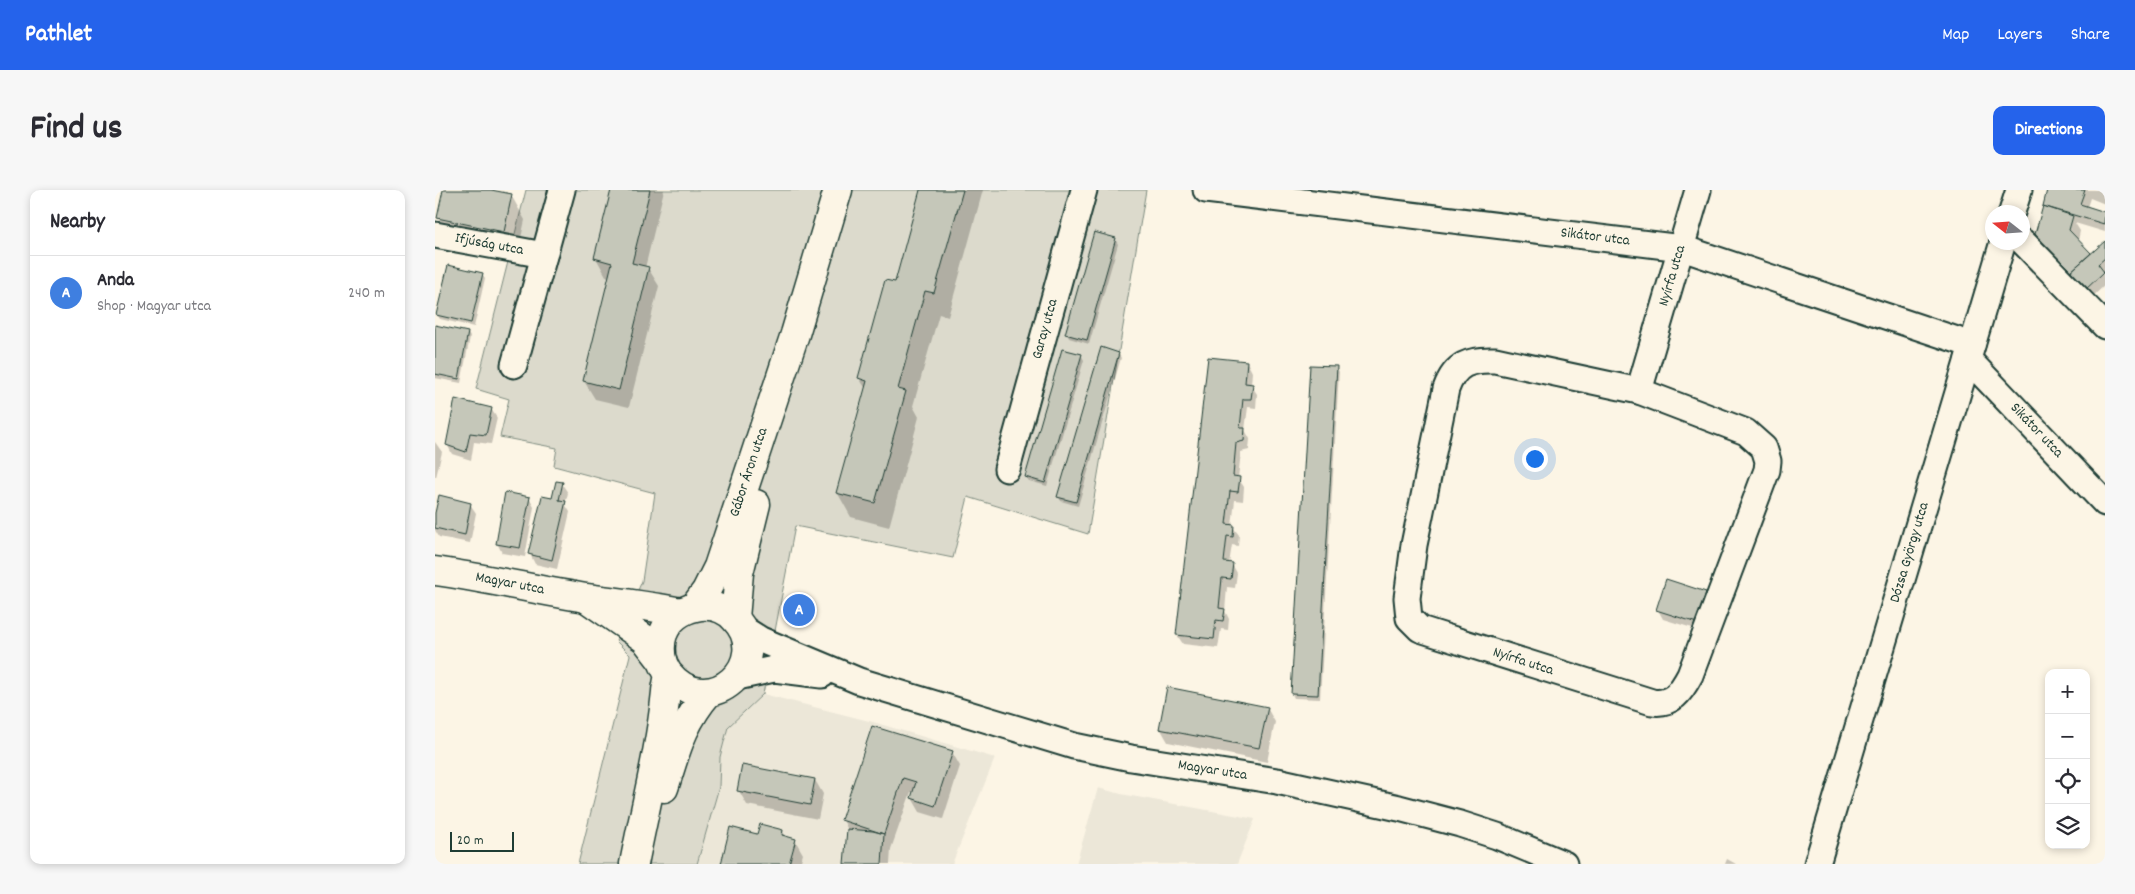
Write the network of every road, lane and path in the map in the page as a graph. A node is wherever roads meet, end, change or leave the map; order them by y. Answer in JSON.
{"nodes":[{"id":1,"x":562,"y":190,"type":"edge"},
{"id":2,"x":838,"y":190,"type":"edge"},
{"id":3,"x":1084,"y":190,"type":"edge"},
{"id":4,"x":1206,"y":190,"type":"edge"},
{"id":5,"x":1698,"y":190,"type":"edge"},
{"id":6,"x":2019,"y":190,"type":"edge"},
{"id":7,"x":2014,"y":205,"type":"edge"},
{"id":8,"x":435,"y":235,"type":"edge"},
{"id":9,"x":1682,"y":248,"type":"junction"},
{"id":10,"x":2030,"y":249,"type":"edge"},
{"id":11,"x":2001,"y":250,"type":"edge"},
{"id":12,"x":544,"y":254,"type":"junction"},
{"id":13,"x":2105,"y":326,"type":"edge"},
{"id":14,"x":795,"y":334,"type":"junction"},
{"id":15,"x":1970,"y":352,"type":"junction"},
{"id":16,"x":514,"y":365,"type":"dead end"},
{"id":17,"x":1639,"y":392,"type":"junction"},
{"id":18,"x":1007,"y":469,"type":"dead end"},
{"id":19,"x":2105,"y":503,"type":"edge"},
{"id":20,"x":435,"y":571,"type":"edge"},
{"id":21,"x":586,"y":598,"type":"junction"},
{"id":22,"x":688,"y":609,"type":"junction"},
{"id":23,"x":739,"y":623,"type":"junction"},
{"id":24,"x":665,"y":667,"type":"junction"},
{"id":25,"x":737,"y":677,"type":"junction"},
{"id":26,"x":859,"y":681,"type":"junction"},
{"id":27,"x":709,"y":692,"type":"junction"},
{"id":28,"x":1564,"y":864,"type":"edge"},
{"id":29,"x":1817,"y":864,"type":"edge"}],
"edges":[{"from":1,"to":12,"type":"street"},
{"from":2,"to":14,"type":"main road","name":"Gábor Áron utca"},
{"from":3,"to":18,"type":"street","name":"Garay utca"},
{"from":4,"to":9,"type":"street","name":"Sikátor utca"},
{"from":5,"to":9,"type":"street","name":"Nyírfa utca"},
{"from":6,"to":7,"type":"street"},
{"from":8,"to":12,"type":"street","name":"Ifjúság utca"},
{"from":9,"to":15,"type":"street","name":"Sikátor utca"},
{"from":9,"to":17,"type":"street","name":"Nyírfa utca"},
{"from":10,"to":13,"type":"street"},
{"from":11,"to":15,"type":"street","name":"Dózsa György utca"},
{"from":12,"to":16,"type":"street"},
{"from":14,"to":22,"type":"main road","name":"Gábor Áron utca"},
{"from":14,"to":23,"type":"main road","name":"Gábor Áron utca"},
{"from":15,"to":19,"type":"street","name":"Sikátor utca"},
{"from":15,"to":29,"type":"street","name":"Dózsa György utca"},
{"from":17,"to":17,"type":"street","name":"Nyírfa utca"},
{"from":20,"to":21,"type":"main road","name":"Magyar utca"},
{"from":21,"to":22,"type":"main road","name":"Magyar utca"},
{"from":21,"to":24,"type":"main road","name":"Magyar utca"},
{"from":22,"to":23,"type":"main road"},
{"from":22,"to":24,"type":"main road"},
{"from":23,"to":25,"type":"main road"},
{"from":23,"to":26,"type":"street","name":"Magyar utca"},
{"from":24,"to":27,"type":"main road"},
{"from":24,"to":27,"type":"main road"},
{"from":25,"to":26,"type":"street","name":"Magyar utca"},
{"from":25,"to":27,"type":"main road"},
{"from":26,"to":28,"type":"street","name":"Magyar utca"}]}
